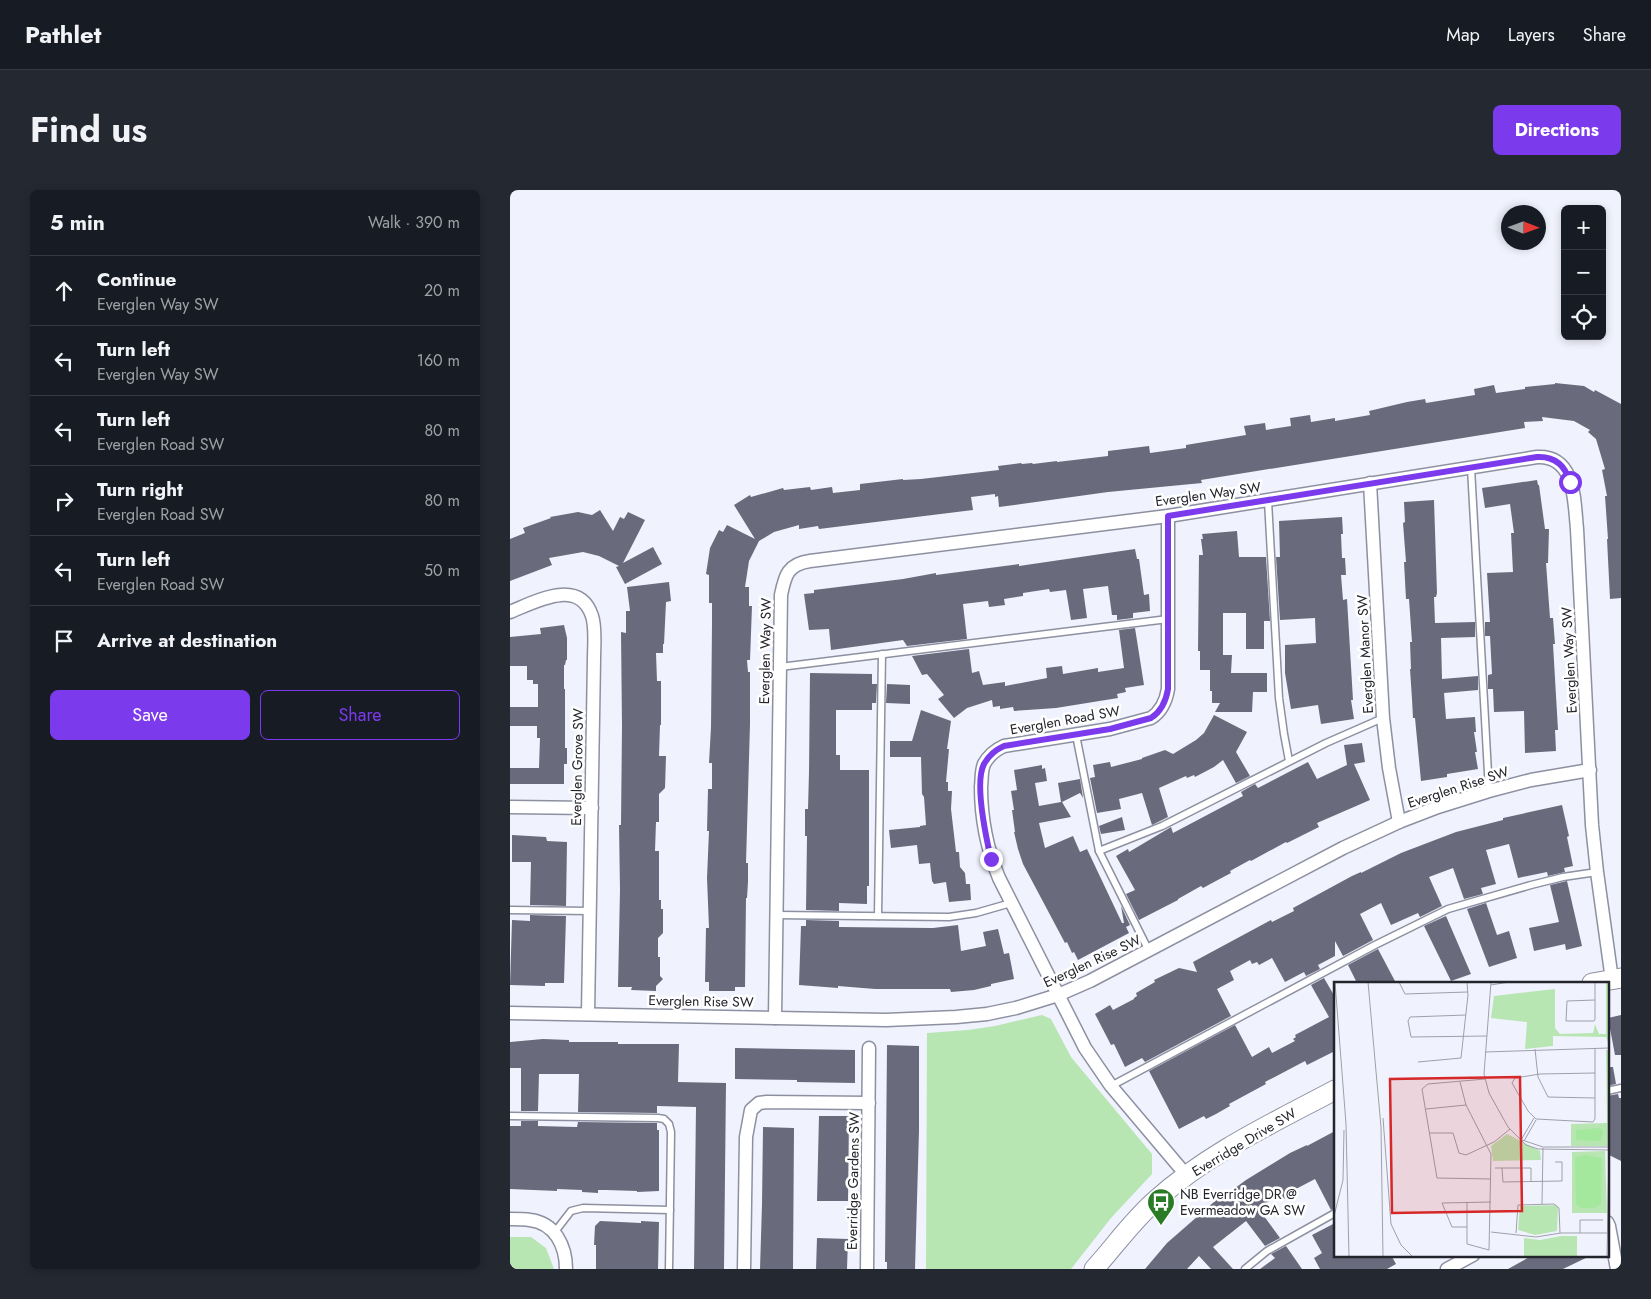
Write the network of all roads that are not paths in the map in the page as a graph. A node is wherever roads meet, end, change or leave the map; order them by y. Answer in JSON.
{"nodes":[{"id":1,"x":1471,"y":468,"type":"junction"},
{"id":2,"x":1370,"y":483,"type":"junction"},
{"id":3,"x":1268,"y":501,"type":"junction"},
{"id":4,"x":1168,"y":516,"type":"junction"},
{"id":5,"x":510,"y":612,"type":"edge"},
{"id":6,"x":1168,"y":619,"type":"junction"},
{"id":7,"x":882,"y":654,"type":"junction"},
{"id":8,"x":780,"y":667,"type":"junction"},
{"id":9,"x":1383,"y":718,"type":"junction"},
{"id":10,"x":1076,"y":735,"type":"junction"},
{"id":11,"x":1289,"y":761,"type":"junction"},
{"id":12,"x":1590,"y":770,"type":"junction"},
{"id":13,"x":1489,"y":791,"type":"junction"},
{"id":14,"x":510,"y":807,"type":"edge"},
{"id":15,"x":592,"y":808,"type":"junction"},
{"id":16,"x":1399,"y":822,"type":"junction"},
{"id":17,"x":1099,"y":851,"type":"junction"},
{"id":18,"x":1597,"y":872,"type":"junction"},
{"id":19,"x":1011,"y":903,"type":"junction"},
{"id":20,"x":510,"y":910,"type":"edge"},
{"id":21,"x":590,"y":911,"type":"junction"},
{"id":22,"x":776,"y":915,"type":"junction"},
{"id":23,"x":878,"y":916,"type":"junction"},
{"id":24,"x":1149,"y":951,"type":"junction"},
{"id":25,"x":1617,"y":979,"type":"edge"},
{"id":26,"x":1598,"y":982,"type":"edge"},
{"id":27,"x":1058,"y":995,"type":"junction"},
{"id":28,"x":510,"y":1013,"type":"edge"},
{"id":29,"x":588,"y":1014,"type":"junction"},
{"id":30,"x":775,"y":1018,"type":"junction"},
{"id":31,"x":870,"y":1048,"type":"dead end"},
{"id":32,"x":1111,"y":1086,"type":"junction"},
{"id":33,"x":1621,"y":1088,"type":"edge"},
{"id":34,"x":1334,"y":1091,"type":"edge"},
{"id":35,"x":1608,"y":1091,"type":"edge"},
{"id":36,"x":869,"y":1104,"type":"junction"},
{"id":37,"x":510,"y":1116,"type":"edge"},
{"id":38,"x":1187,"y":1176,"type":"junction"},
{"id":39,"x":670,"y":1210,"type":"junction"},
{"id":40,"x":1334,"y":1214,"type":"edge"},
{"id":41,"x":510,"y":1219,"type":"edge"},
{"id":42,"x":1608,"y":1227,"type":"edge"},
{"id":43,"x":554,"y":1233,"type":"junction"},
{"id":44,"x":1471,"y":1256,"type":"edge"},
{"id":45,"x":1097,"y":1268,"type":"edge"},
{"id":46,"x":566,"y":1269,"type":"edge"},
{"id":47,"x":669,"y":1269,"type":"edge"},
{"id":48,"x":744,"y":1269,"type":"edge"},
{"id":49,"x":867,"y":1269,"type":"edge"},
{"id":50,"x":1244,"y":1269,"type":"edge"},
{"id":51,"x":1447,"y":1269,"type":"edge"},
{"id":52,"x":1617,"y":1269,"type":"edge"}],
"edges":[{"from":1,"to":2,"type":"street","name":"Everglen Way SW"},
{"from":1,"to":12,"type":"street","name":"Everglen Way SW"},
{"from":1,"to":13,"type":"lane"},
{"from":2,"to":3,"type":"street","name":"Everglen Way SW"},
{"from":2,"to":9,"type":"street","name":"Everglen Manor SW"},
{"from":3,"to":4,"type":"street","name":"Everglen Way SW"},
{"from":3,"to":11,"type":"lane"},
{"from":4,"to":6,"type":"street","name":"Everglen Road SW"},
{"from":4,"to":8,"type":"street","name":"Everglen Way SW"},
{"from":5,"to":15,"type":"street","name":"Everglen Grove SW"},
{"from":6,"to":7,"type":"lane"},
{"from":6,"to":10,"type":"street","name":"Everglen Road SW"},
{"from":7,"to":8,"type":"lane"},
{"from":7,"to":23,"type":"lane"},
{"from":8,"to":22,"type":"street","name":"Everglen Way SW"},
{"from":9,"to":11,"type":"lane"},
{"from":9,"to":16,"type":"street","name":"Everglen Manor SW"},
{"from":10,"to":17,"type":"lane"},
{"from":10,"to":19,"type":"street","name":"Everglen Road SW"},
{"from":11,"to":17,"type":"lane"},
{"from":12,"to":13,"type":"street","name":"Everglen Rise SW"},
{"from":12,"to":18,"type":"street","name":"Everglen Way SW"},
{"from":13,"to":16,"type":"street","name":"Everglen Rise SW"},
{"from":14,"to":15,"type":"street"},
{"from":15,"to":21,"type":"street","name":"Everglen Grove SW"},
{"from":16,"to":24,"type":"street","name":"Everglen Rise SW"},
{"from":17,"to":24,"type":"lane"},
{"from":18,"to":25,"type":"street","name":"Everglen Way SW"},
{"from":18,"to":32,"type":"lane"},
{"from":19,"to":23,"type":"lane"},
{"from":19,"to":27,"type":"street","name":"Everglen Road SW"},
{"from":20,"to":21,"type":"lane"},
{"from":21,"to":29,"type":"street","name":"Everglen Grove SW"},
{"from":22,"to":23,"type":"lane"},
{"from":22,"to":30,"type":"street","name":"Everglen Way SW"},
{"from":24,"to":27,"type":"street","name":"Everglen Rise SW"},
{"from":25,"to":26,"type":"street"},
{"from":27,"to":30,"type":"street","name":"Everglen Rise SW"},
{"from":27,"to":32,"type":"street","name":"Everglen Road SW"},
{"from":28,"to":29,"type":"street","name":"Everglen Rise SW"},
{"from":29,"to":30,"type":"street","name":"Everglen Rise SW"},
{"from":31,"to":36,"type":"street"},
{"from":32,"to":38,"type":"street","name":"Everglen Road SW"},
{"from":33,"to":35,"type":"lane"},
{"from":34,"to":38,"type":"street","name":"Everridge Drive SW"},
{"from":36,"to":48,"type":"street","name":"Everridge Gardens SW"},
{"from":36,"to":49,"type":"street","name":"Everridge Gardens SW"},
{"from":37,"to":39,"type":"lane"},
{"from":38,"to":45,"type":"street","name":"Everridge Drive SW"},
{"from":39,"to":43,"type":"lane"},
{"from":39,"to":47,"type":"lane"},
{"from":40,"to":50,"type":"lane"},
{"from":41,"to":43,"type":"street"},
{"from":42,"to":52,"type":"street"},
{"from":43,"to":46,"type":"street"},
{"from":44,"to":51,"type":"street"}]}
